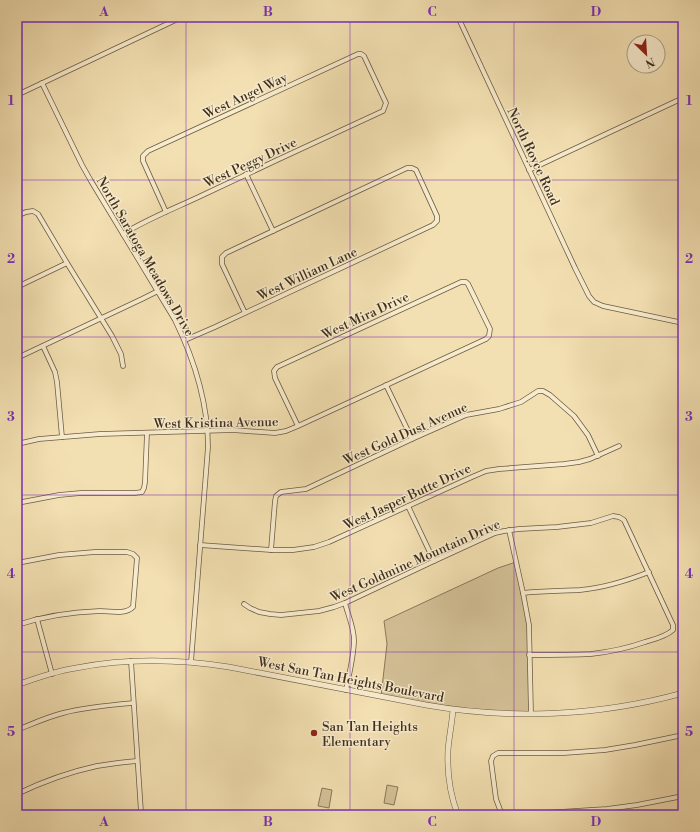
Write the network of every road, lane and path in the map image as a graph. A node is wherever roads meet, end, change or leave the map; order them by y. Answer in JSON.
{"nodes":[{"id":1,"x":182,"y":17,"type":"edge"},
{"id":2,"x":458,"y":17,"type":"edge"},
{"id":3,"x":358,"y":54,"type":"joint"},
{"id":4,"x":42,"y":83,"type":"junction"},
{"id":5,"x":17,"y":95,"type":"edge"},
{"id":6,"x":683,"y":98,"type":"edge"},
{"id":7,"x":529,"y":170,"type":"junction"},
{"id":8,"x":246,"y":174,"type":"junction"},
{"id":9,"x":166,"y":212,"type":"junction"},
{"id":10,"x":17,"y":216,"type":"edge"},
{"id":11,"x":273,"y":231,"type":"junction"},
{"id":12,"x":123,"y":234,"type":"junction"},
{"id":13,"x":67,"y":263,"type":"junction"},
{"id":14,"x":17,"y":287,"type":"edge"},
{"id":15,"x":158,"y":291,"type":"junction"},
{"id":16,"x":245,"y":313,"type":"junction"},
{"id":17,"x":102,"y":318,"type":"junction"},
{"id":18,"x":683,"y":324,"type":"edge"},
{"id":19,"x":490,"y":336,"type":"joint"},
{"id":20,"x":185,"y":340,"type":"junction"},
{"id":21,"x":43,"y":346,"type":"junction"},
{"id":22,"x":17,"y":358,"type":"edge"},
{"id":23,"x":124,"y":366,"type":"dead end"},
{"id":24,"x":386,"y":385,"type":"junction"},
{"id":25,"x":298,"y":426,"type":"junction"},
{"id":26,"x":208,"y":430,"type":"junction"},
{"id":27,"x":147,"y":433,"type":"junction"},
{"id":28,"x":62,"y":437,"type":"junction"},
{"id":29,"x":412,"y":439,"type":"junction"},
{"id":30,"x":17,"y":444,"type":"edge"},
{"id":31,"x":619,"y":446,"type":"dead end"},
{"id":32,"x":598,"y":456,"type":"junction"},
{"id":33,"x":17,"y":503,"type":"edge"},
{"id":34,"x":408,"y":506,"type":"junction"},
{"id":35,"x":509,"y":530,"type":"junction"},
{"id":36,"x":200,"y":545,"type":"junction"},
{"id":37,"x":271,"y":550,"type":"junction"},
{"id":38,"x":434,"y":561,"type":"junction"},
{"id":39,"x":17,"y":563,"type":"edge"},
{"id":40,"x":649,"y":572,"type":"junction"},
{"id":41,"x":523,"y":593,"type":"junction"},
{"id":42,"x":345,"y":603,"type":"junction"},
{"id":43,"x":244,"y":604,"type":"dead end"},
{"id":44,"x":37,"y":619,"type":"junction"},
{"id":45,"x":17,"y":625,"type":"edge"},
{"id":46,"x":529,"y":655,"type":"junction"},
{"id":47,"x":131,"y":661,"type":"junction"},
{"id":48,"x":190,"y":662,"type":"junction"},
{"id":49,"x":52,"y":674,"type":"junction"},
{"id":50,"x":17,"y":685,"type":"edge"},
{"id":51,"x":346,"y":690,"type":"junction"},
{"id":52,"x":683,"y":693,"type":"edge"},
{"id":53,"x":133,"y":702,"type":"junction"},
{"id":54,"x":453,"y":710,"type":"junction"},
{"id":55,"x":531,"y":714,"type":"junction"},
{"id":56,"x":17,"y":730,"type":"edge"},
{"id":57,"x":683,"y":735,"type":"edge"},
{"id":58,"x":137,"y":761,"type":"junction"},
{"id":59,"x":17,"y":794,"type":"edge"},
{"id":60,"x":683,"y":796,"type":"edge"},
{"id":61,"x":140,"y":815,"type":"edge"},
{"id":62,"x":458,"y":815,"type":"edge"},
{"id":63,"x":502,"y":815,"type":"edge"},
{"id":64,"x":519,"y":815,"type":"edge"}],
"edges":[{"from":1,"to":4,"type":"street"},
{"from":2,"to":7,"type":"street","name":"North Royce Road"},
{"from":3,"to":8,"type":"street","name":"West Peggy Drive"},
{"from":3,"to":9,"type":"street","name":"West Angel Way"},
{"from":4,"to":5,"type":"street"},
{"from":4,"to":12,"type":"street","name":"North Saratoga Meadows Drive"},
{"from":6,"to":7,"type":"street"},
{"from":7,"to":18,"type":"street","name":"North Royce Road"},
{"from":8,"to":9,"type":"street","name":"West Peggy Drive"},
{"from":8,"to":11,"type":"street"},
{"from":9,"to":12,"type":"street","name":"West Peggy Drive"},
{"from":10,"to":13,"type":"street"},
{"from":11,"to":16,"type":"street"},
{"from":11,"to":16,"type":"street","name":"West William Lane"},
{"from":12,"to":15,"type":"street","name":"North Saratoga Meadows Drive"},
{"from":13,"to":14,"type":"street"},
{"from":13,"to":17,"type":"street"},
{"from":15,"to":17,"type":"street"},
{"from":15,"to":20,"type":"street","name":"North Saratoga Meadows Drive"},
{"from":16,"to":20,"type":"street","name":"West William Lane"},
{"from":17,"to":21,"type":"street"},
{"from":17,"to":23,"type":"street"},
{"from":19,"to":24,"type":"street","name":"West Kristina Avenue"},
{"from":19,"to":25,"type":"street","name":"West Mira Drive"},
{"from":20,"to":26,"type":"street","name":"North Saratoga Meadows Drive"},
{"from":21,"to":22,"type":"street"},
{"from":21,"to":28,"type":"street"},
{"from":24,"to":25,"type":"street","name":"West Kristina Avenue"},
{"from":24,"to":29,"type":"street"},
{"from":25,"to":26,"type":"street","name":"West Kristina Avenue"},
{"from":26,"to":27,"type":"street","name":"West Kristina Avenue"},
{"from":26,"to":36,"type":"street","name":"North Saratoga Meadows Drive"},
{"from":27,"to":28,"type":"street","name":"West Kristina Avenue"},
{"from":27,"to":33,"type":"street"},
{"from":28,"to":30,"type":"street","name":"West Kristina Avenue"},
{"from":29,"to":32,"type":"street","name":"West Gold Dust Avenue"},
{"from":29,"to":37,"type":"street","name":"West Gold Dust Avenue"},
{"from":31,"to":32,"type":"street","name":"West Jasper Butte Drive"},
{"from":32,"to":34,"type":"street","name":"West Jasper Butte Drive"},
{"from":34,"to":37,"type":"street","name":"West Jasper Butte Drive"},
{"from":34,"to":38,"type":"street"},
{"from":35,"to":38,"type":"street","name":"West Goldmine Mountain Drive"},
{"from":35,"to":40,"type":"street","name":"West Goldmine Mountain Drive"},
{"from":35,"to":41,"type":"street"},
{"from":36,"to":37,"type":"street","name":"West Jasper Butte Drive"},
{"from":36,"to":48,"type":"street","name":"North Saratoga Meadows Drive"},
{"from":38,"to":42,"type":"street","name":"West Goldmine Mountain Drive"},
{"from":39,"to":44,"type":"street"},
{"from":40,"to":41,"type":"street"},
{"from":40,"to":46,"type":"street"},
{"from":41,"to":46,"type":"street"},
{"from":42,"to":43,"type":"street","name":"West Goldmine Mountain Drive"},
{"from":42,"to":51,"type":"street"},
{"from":44,"to":45,"type":"street"},
{"from":44,"to":49,"type":"street"},
{"from":46,"to":55,"type":"street"},
{"from":47,"to":48,"type":"street","name":"West San Tan Heights Boulevard"},
{"from":47,"to":49,"type":"street","name":"West San Tan Heights Boulevard"},
{"from":47,"to":53,"type":"street"},
{"from":48,"to":51,"type":"street","name":"West San Tan Heights Boulevard"},
{"from":49,"to":50,"type":"street","name":"West San Tan Heights Boulevard"},
{"from":51,"to":54,"type":"street","name":"West San Tan Heights Boulevard"},
{"from":52,"to":55,"type":"street","name":"West San Tan Heights Boulevard"},
{"from":53,"to":56,"type":"street"},
{"from":53,"to":58,"type":"street"},
{"from":54,"to":55,"type":"street","name":"West San Tan Heights Boulevard"},
{"from":54,"to":62,"type":"street"},
{"from":57,"to":63,"type":"street"},
{"from":58,"to":59,"type":"street"},
{"from":58,"to":61,"type":"street"},
{"from":60,"to":64,"type":"street"}]}
